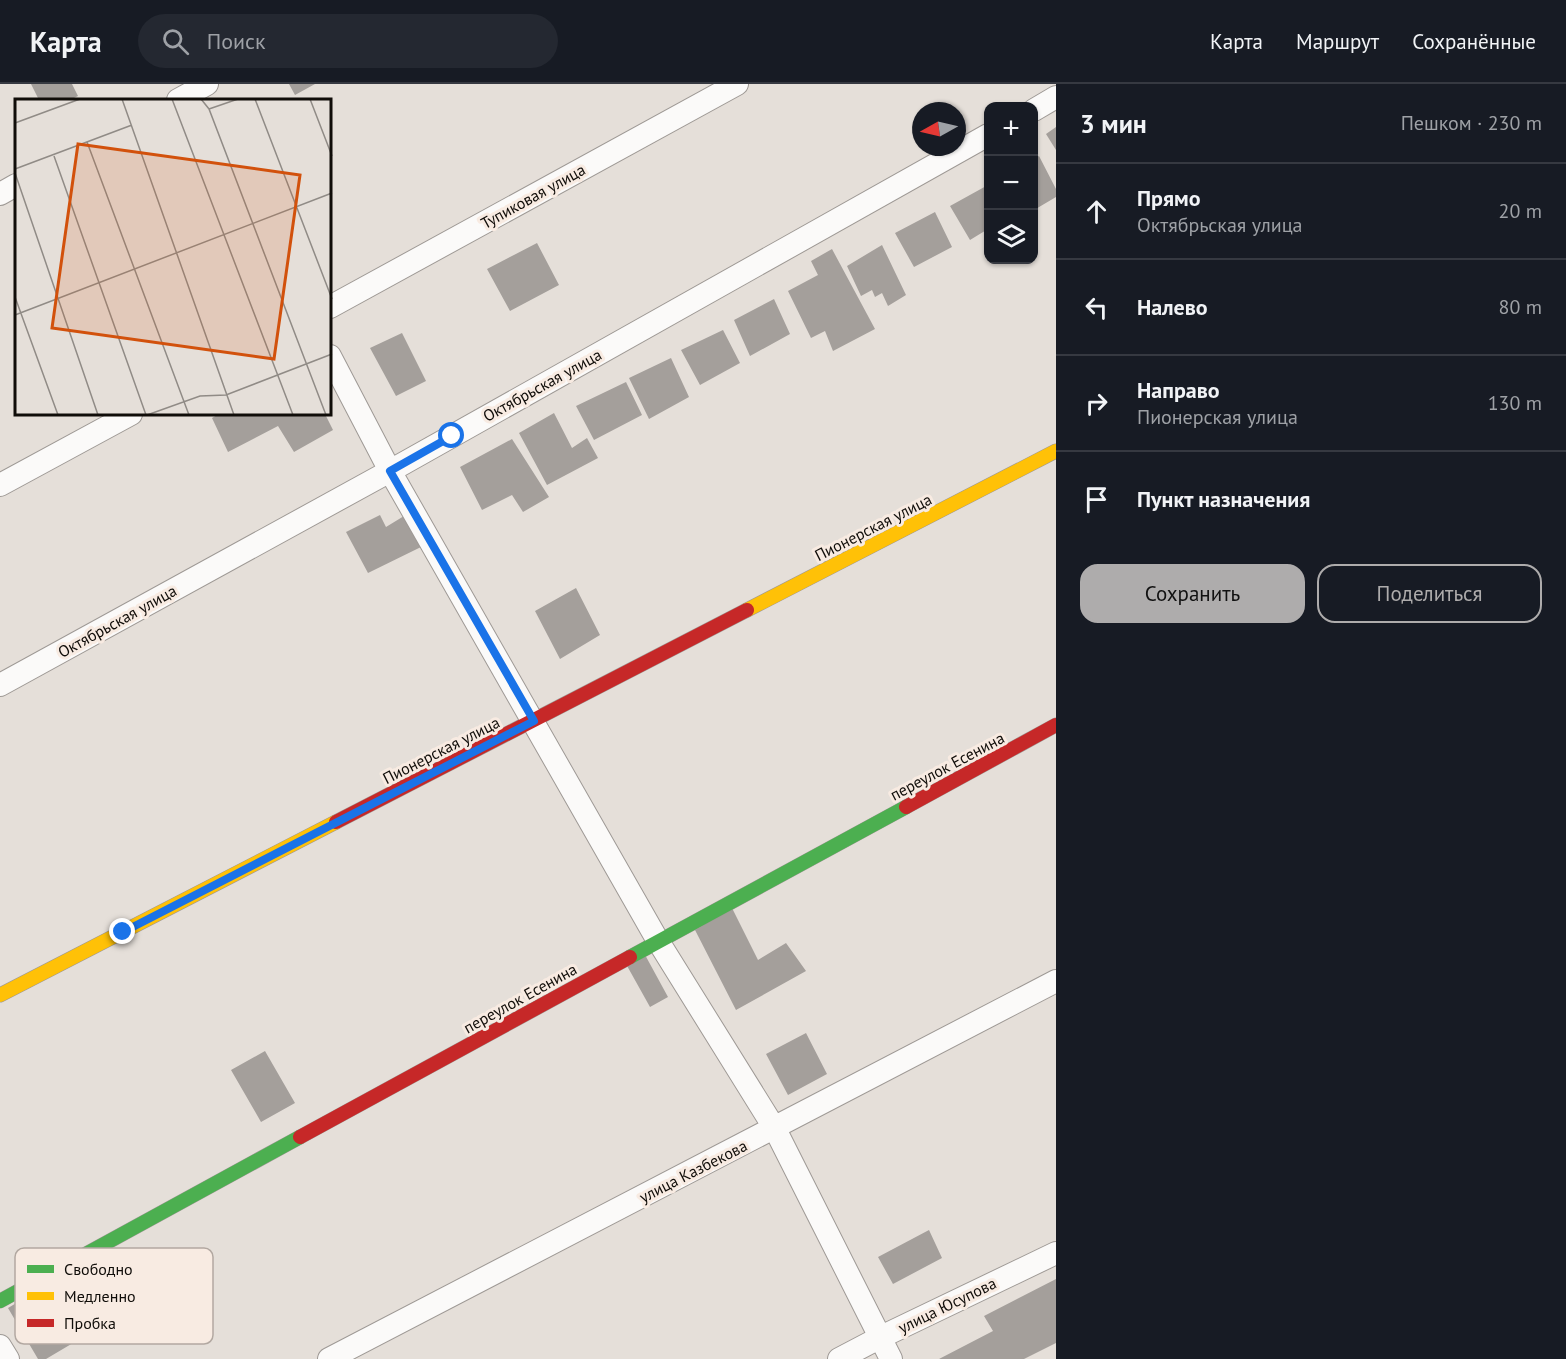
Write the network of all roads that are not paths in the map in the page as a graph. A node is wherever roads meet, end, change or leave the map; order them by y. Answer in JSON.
{"nodes":[{"id":1,"x":207,"y":84,"type":"edge"},
{"id":2,"x":737,"y":84,"type":"edge"},
{"id":3,"x":183,"y":95,"type":"edge"},
{"id":4,"x":1056,"y":97,"type":"edge"},
{"id":5,"x":1038,"y":108,"type":"edge"},
{"id":6,"x":984,"y":137,"type":"edge"},
{"id":7,"x":15,"y":186,"type":"edge"},
{"id":8,"x":0,"y":194,"type":"edge"},
{"id":9,"x":332,"y":306,"type":"edge"},
{"id":10,"x":332,"y":360,"type":"edge"},
{"id":11,"x":127,"y":416,"type":"edge"},
{"id":12,"x":1056,"y":451,"type":"edge"},
{"id":13,"x":390,"y":471,"type":"junction"},
{"id":14,"x":0,"y":485,"type":"edge"},
{"id":15,"x":0,"y":685,"type":"edge"},
{"id":16,"x":534,"y":721,"type":"junction"},
{"id":17,"x":1056,"y":725,"type":"edge"},
{"id":18,"x":658,"y":941,"type":"junction"},
{"id":19,"x":1056,"y":981,"type":"edge"},
{"id":20,"x":0,"y":995,"type":"edge"},
{"id":21,"x":775,"y":1129,"type":"junction"},
{"id":22,"x":97,"y":1248,"type":"edge"},
{"id":23,"x":1056,"y":1253,"type":"edge"},
{"id":24,"x":15,"y":1293,"type":"edge"},
{"id":25,"x":0,"y":1301,"type":"edge"},
{"id":26,"x":879,"y":1338,"type":"junction"},
{"id":27,"x":0,"y":1346,"type":"edge"},
{"id":28,"x":8,"y":1359,"type":"edge"},
{"id":29,"x":329,"y":1359,"type":"edge"},
{"id":30,"x":839,"y":1359,"type":"edge"},
{"id":31,"x":891,"y":1359,"type":"edge"}],
"edges":[{"from":1,"to":3,"type":"street"},
{"from":2,"to":9,"type":"street","name":"Тупиковая улица"},
{"from":4,"to":5,"type":"street"},
{"from":6,"to":13,"type":"street","name":"Октябрьская улица"},
{"from":7,"to":8,"type":"street"},
{"from":10,"to":13,"type":"street"},
{"from":11,"to":14,"type":"street"},
{"from":12,"to":16,"type":"street","name":"Пионерская улица"},
{"from":13,"to":15,"type":"street","name":"Октябрьская улица"},
{"from":13,"to":16,"type":"street"},
{"from":16,"to":18,"type":"street"},
{"from":16,"to":20,"type":"street","name":"Пионерская улица"},
{"from":17,"to":18,"type":"street","name":"переулок Есенина"},
{"from":18,"to":21,"type":"street"},
{"from":18,"to":22,"type":"street","name":"переулок Есенина"},
{"from":19,"to":21,"type":"street","name":"улица Казбекова"},
{"from":21,"to":26,"type":"street"},
{"from":21,"to":29,"type":"street","name":"улица Казбекова"},
{"from":23,"to":26,"type":"street","name":"улица Юсупова"},
{"from":24,"to":25,"type":"street","name":"переулок Есенина"},
{"from":26,"to":30,"type":"street","name":"улица Юсупова"},
{"from":26,"to":31,"type":"street"},
{"from":27,"to":28,"type":"street"}]}
